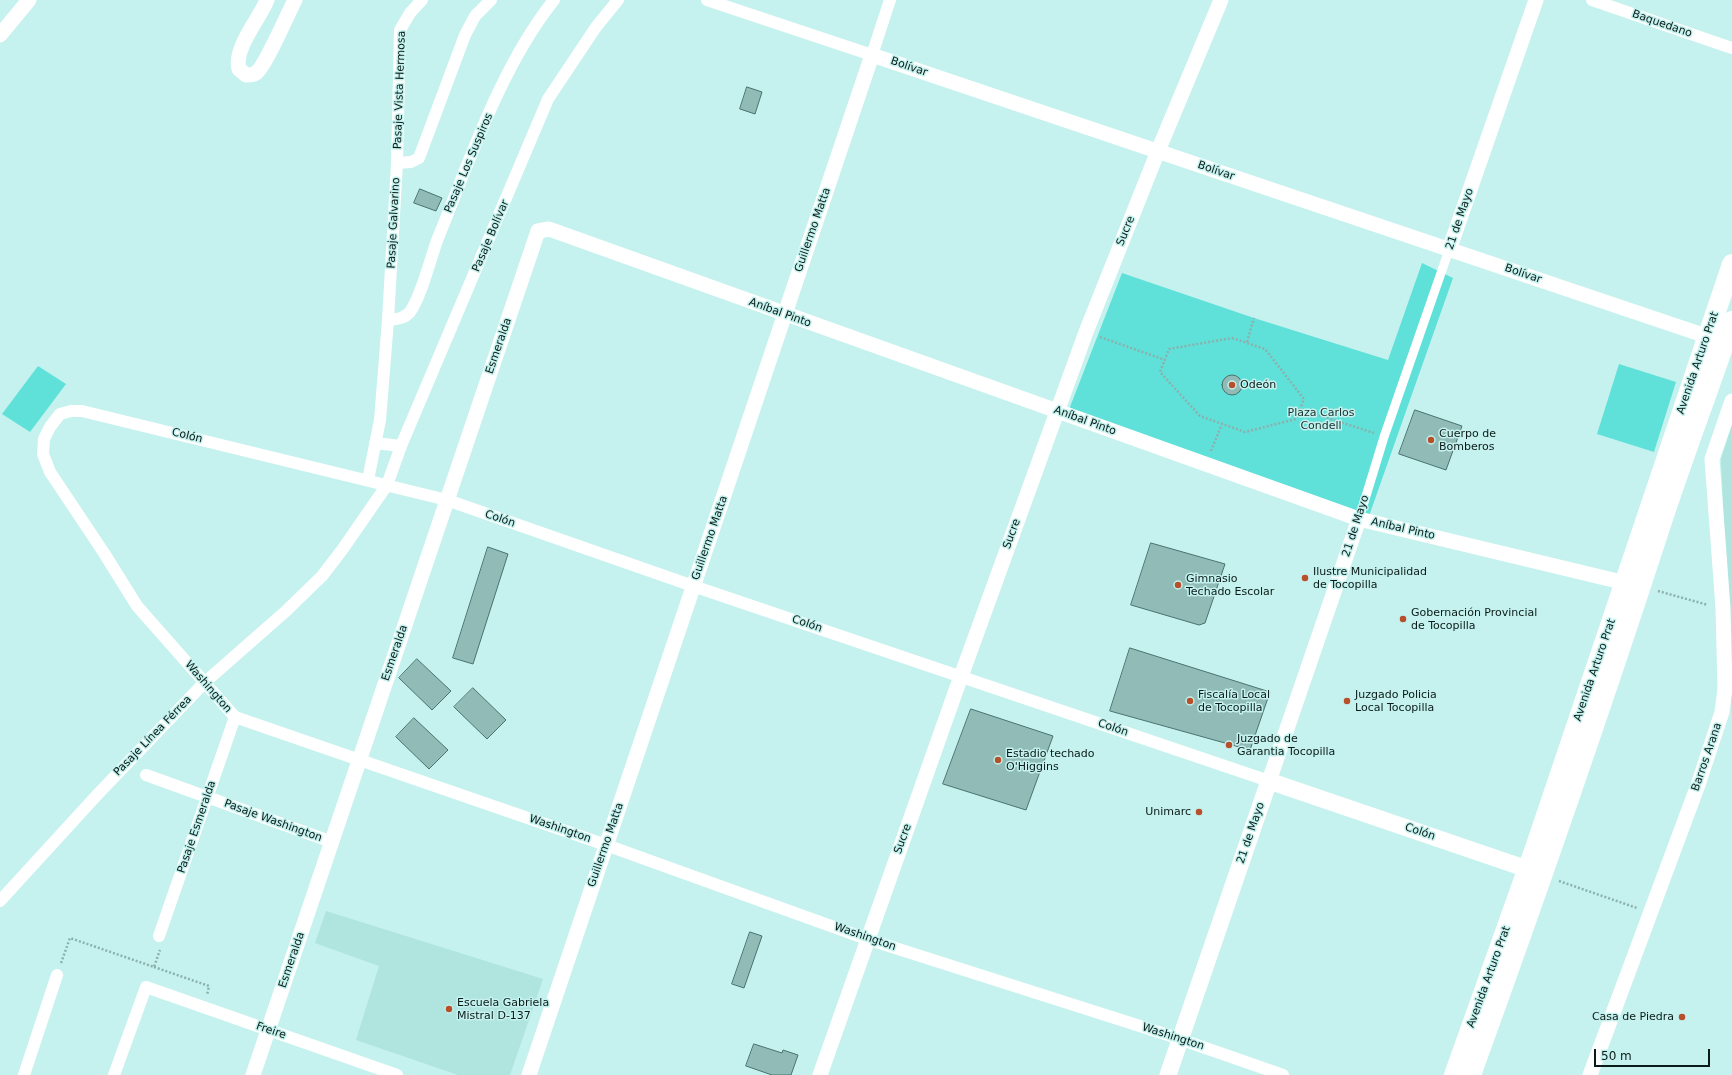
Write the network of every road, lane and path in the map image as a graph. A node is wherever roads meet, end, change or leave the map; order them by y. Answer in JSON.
{"nodes":[{"id":1,"x":29,"y":0,"type":"edge"},
{"id":2,"x":267,"y":0,"type":"edge"},
{"id":3,"x":295,"y":0,"type":"edge"},
{"id":4,"x":422,"y":0,"type":"edge"},
{"id":5,"x":491,"y":0,"type":"edge"},
{"id":6,"x":554,"y":0,"type":"edge"},
{"id":7,"x":618,"y":0,"type":"edge"},
{"id":8,"x":707,"y":0,"type":"edge"},
{"id":9,"x":890,"y":0,"type":"edge"},
{"id":10,"x":1221,"y":0,"type":"edge"},
{"id":11,"x":1536,"y":0,"type":"edge"},
{"id":12,"x":1592,"y":0,"type":"edge"},
{"id":13,"x":0,"y":35,"type":"edge"},
{"id":14,"x":1732,"y":48,"type":"edge"},
{"id":15,"x":872,"y":55,"type":"junction"},
{"id":16,"x":1158,"y":151,"type":"junction"},
{"id":17,"x":397,"y":163,"type":"junction"},
{"id":18,"x":538,"y":231,"type":"joint"},
{"id":19,"x":1449,"y":250,"type":"junction"},
{"id":20,"x":1732,"y":264,"type":"edge"},
{"id":21,"x":785,"y":314,"type":"junction"},
{"id":22,"x":1254,"y":318,"type":"dead end"},
{"id":23,"x":388,"y":320,"type":"junction"},
{"id":24,"x":1732,"y":321,"type":"edge"},
{"id":25,"x":1086,"y":332,"type":"junction"},
{"id":26,"x":1716,"y":340,"type":"junction"},
{"id":27,"x":1246,"y":343,"type":"junction"},
{"id":28,"x":1165,"y":360,"type":"junction"},
{"id":29,"x":1732,"y":400,"type":"edge"},
{"id":30,"x":1300,"y":409,"type":"junction"},
{"id":31,"x":1057,"y":411,"type":"junction"},
{"id":32,"x":60,"y":414,"type":"joint"},
{"id":33,"x":1222,"y":424,"type":"junction"},
{"id":34,"x":1384,"y":437,"type":"junction"},
{"id":35,"x":375,"y":443,"type":"junction"},
{"id":36,"x":401,"y":446,"type":"junction"},
{"id":37,"x":1206,"y":464,"type":"junction"},
{"id":38,"x":368,"y":480,"type":"junction"},
{"id":39,"x":387,"y":485,"type":"junction"},
{"id":40,"x":447,"y":500,"type":"junction"},
{"id":41,"x":1359,"y":519,"type":"junction"},
{"id":42,"x":1633,"y":584,"type":"junction"},
{"id":43,"x":693,"y":586,"type":"junction"},
{"id":44,"x":1723,"y":608,"type":"junction"},
{"id":45,"x":961,"y":677,"type":"junction"},
{"id":46,"x":204,"y":683,"type":"junction"},
{"id":47,"x":234,"y":717,"type":"junction"},
{"id":48,"x":359,"y":761,"type":"junction"},
{"id":49,"x":146,"y":775,"type":"dead end"},
{"id":50,"x":1269,"y":781,"type":"junction"},
{"id":51,"x":207,"y":797,"type":"junction"},
{"id":52,"x":332,"y":842,"type":"junction"},
{"id":53,"x":606,"y":845,"type":"junction"},
{"id":54,"x":1535,"y":872,"type":"junction"},
{"id":55,"x":0,"y":901,"type":"edge"},
{"id":56,"x":1651,"y":913,"type":"junction"},
{"id":57,"x":161,"y":931,"type":"joint"},
{"id":58,"x":867,"y":939,"type":"junction"},
{"id":59,"x":154,"y":967,"type":"junction"},
{"id":60,"x":58,"y":975,"type":"joint"},
{"id":61,"x":203,"y":1007,"type":"junction"},
{"id":62,"x":268,"y":1030,"type":"junction"},
{"id":63,"x":1180,"y":1039,"type":"junction"},
{"id":64,"x":24,"y":1075,"type":"edge"},
{"id":65,"x":114,"y":1075,"type":"edge"},
{"id":66,"x":253,"y":1075,"type":"edge"},
{"id":67,"x":397,"y":1075,"type":"edge"},
{"id":68,"x":529,"y":1075,"type":"edge"},
{"id":69,"x":820,"y":1075,"type":"edge"},
{"id":70,"x":1168,"y":1075,"type":"edge"},
{"id":71,"x":1283,"y":1075,"type":"edge"},
{"id":72,"x":1454,"y":1075,"type":"edge"},
{"id":73,"x":1471,"y":1075,"type":"edge"},
{"id":74,"x":1590,"y":1075,"type":"edge"}],
"edges":[{"from":1,"to":13,"type":"street"},
{"from":2,"to":3,"type":"street"},
{"from":4,"to":17,"type":"street","name":"Pasaje Vista Hermosa"},
{"from":5,"to":17,"type":"street","name":"Pasaje Galvarino"},
{"from":6,"to":23,"type":"street","name":"Pasaje Los Suspiros"},
{"from":7,"to":36,"type":"street","name":"Pasaje Bolívar"},
{"from":8,"to":15,"type":"street","name":"Bolívar"},
{"from":9,"to":15,"type":"street","name":"Guillermo Matta"},
{"from":10,"to":16,"type":"street","name":"Sucre"},
{"from":11,"to":19,"type":"street","name":"21 de Mayo"},
{"from":12,"to":14,"type":"street","name":"Baquedano"},
{"from":15,"to":16,"type":"street","name":"Bolívar"},
{"from":15,"to":21,"type":"street","name":"Guillermo Matta"},
{"from":16,"to":19,"type":"street","name":"Bolívar"},
{"from":16,"to":25,"type":"street","name":"Sucre"},
{"from":17,"to":23,"type":"street","name":"Pasaje Galvarino"},
{"from":18,"to":21,"type":"street","name":"Aníbal Pinto"},
{"from":18,"to":40,"type":"street","name":"Esmeralda"},
{"from":19,"to":26,"type":"street","name":"Bolívar"},
{"from":19,"to":34,"type":"street","name":"21 de Mayo"},
{"from":20,"to":26,"type":"highway","name":"Avenida Arturo Prat"},
{"from":21,"to":31,"type":"street","name":"Aníbal Pinto"},
{"from":21,"to":43,"type":"street","name":"Guillermo Matta"},
{"from":22,"to":27,"type":"path"},
{"from":23,"to":35,"type":"street","name":"Pasaje Galvarino"},
{"from":24,"to":26,"type":"highway","name":"Avenida Arturo Prat"},
{"from":25,"to":28,"type":"path"},
{"from":25,"to":31,"type":"street","name":"Sucre"},
{"from":26,"to":42,"type":"highway","name":"Avenida Arturo Prat"},
{"from":27,"to":28,"type":"path"},
{"from":27,"to":30,"type":"path"},
{"from":28,"to":33,"type":"path"},
{"from":29,"to":44,"type":"street","name":"Barros Arana"},
{"from":30,"to":33,"type":"path"},
{"from":30,"to":34,"type":"path"},
{"from":31,"to":37,"type":"street","name":"Aníbal Pinto"},
{"from":31,"to":45,"type":"street","name":"Sucre"},
{"from":32,"to":38,"type":"street","name":"Colón"},
{"from":32,"to":46,"type":"street","name":"Washington"},
{"from":33,"to":37,"type":"path"},
{"from":34,"to":41,"type":"street","name":"21 de Mayo"},
{"from":35,"to":36,"type":"street"},
{"from":35,"to":38,"type":"street","name":"Pasaje Galvarino"},
{"from":36,"to":39,"type":"street","name":"Pasaje Bolívar"},
{"from":37,"to":41,"type":"street","name":"Aníbal Pinto"},
{"from":38,"to":39,"type":"street","name":"Colón"},
{"from":39,"to":40,"type":"street","name":"Colón"},
{"from":39,"to":46,"type":"street","name":"Pasaje Línea Férrea"},
{"from":40,"to":43,"type":"street","name":"Colón"},
{"from":40,"to":48,"type":"street","name":"Esmeralda"},
{"from":41,"to":42,"type":"street","name":"Aníbal Pinto"},
{"from":41,"to":50,"type":"street","name":"21 de Mayo"},
{"from":42,"to":44,"type":"path"},
{"from":42,"to":54,"type":"highway","name":"Avenida Arturo Prat"},
{"from":43,"to":45,"type":"street","name":"Colón"},
{"from":43,"to":53,"type":"street","name":"Guillermo Matta"},
{"from":44,"to":56,"type":"street","name":"Barros Arana"},
{"from":45,"to":50,"type":"street","name":"Colón"},
{"from":45,"to":58,"type":"street","name":"Sucre"},
{"from":46,"to":47,"type":"street","name":"Washington"},
{"from":46,"to":55,"type":"street","name":"Pasaje Línea Férrea"},
{"from":47,"to":48,"type":"street","name":"Washington"},
{"from":47,"to":51,"type":"street","name":"Pasaje Esmeralda"},
{"from":48,"to":52,"type":"street","name":"Esmeralda"},
{"from":48,"to":53,"type":"street","name":"Washington"},
{"from":49,"to":51,"type":"street","name":"Pasaje Washington"},
{"from":50,"to":54,"type":"main road","name":"Colón"},
{"from":50,"to":63,"type":"main road","name":"21 de Mayo"},
{"from":51,"to":52,"type":"street","name":"Pasaje Washington"},
{"from":51,"to":57,"type":"street","name":"Pasaje Esmeralda"},
{"from":52,"to":62,"type":"street","name":"Esmeralda"},
{"from":53,"to":58,"type":"street","name":"Washington"},
{"from":53,"to":68,"type":"street","name":"Guillermo Matta"},
{"from":54,"to":56,"type":"path"},
{"from":54,"to":72,"type":"highway","name":"Avenida Arturo Prat"},
{"from":54,"to":73,"type":"highway","name":"Avenida Arturo Prat"},
{"from":56,"to":74,"type":"street","name":"Barros Arana"},
{"from":57,"to":59,"type":"path"},
{"from":58,"to":63,"type":"street","name":"Washington"},
{"from":58,"to":69,"type":"street","name":"Sucre"},
{"from":59,"to":60,"type":"path"},
{"from":59,"to":61,"type":"path"},
{"from":60,"to":64,"type":"street"},
{"from":61,"to":62,"type":"street","name":"Freire"},
{"from":61,"to":65,"type":"street","name":"Freire"},
{"from":62,"to":66,"type":"street","name":"Esmeralda"},
{"from":62,"to":67,"type":"street","name":"Freire"},
{"from":63,"to":70,"type":"main road","name":"21 de Mayo"},
{"from":63,"to":71,"type":"street","name":"Washington"}]}
